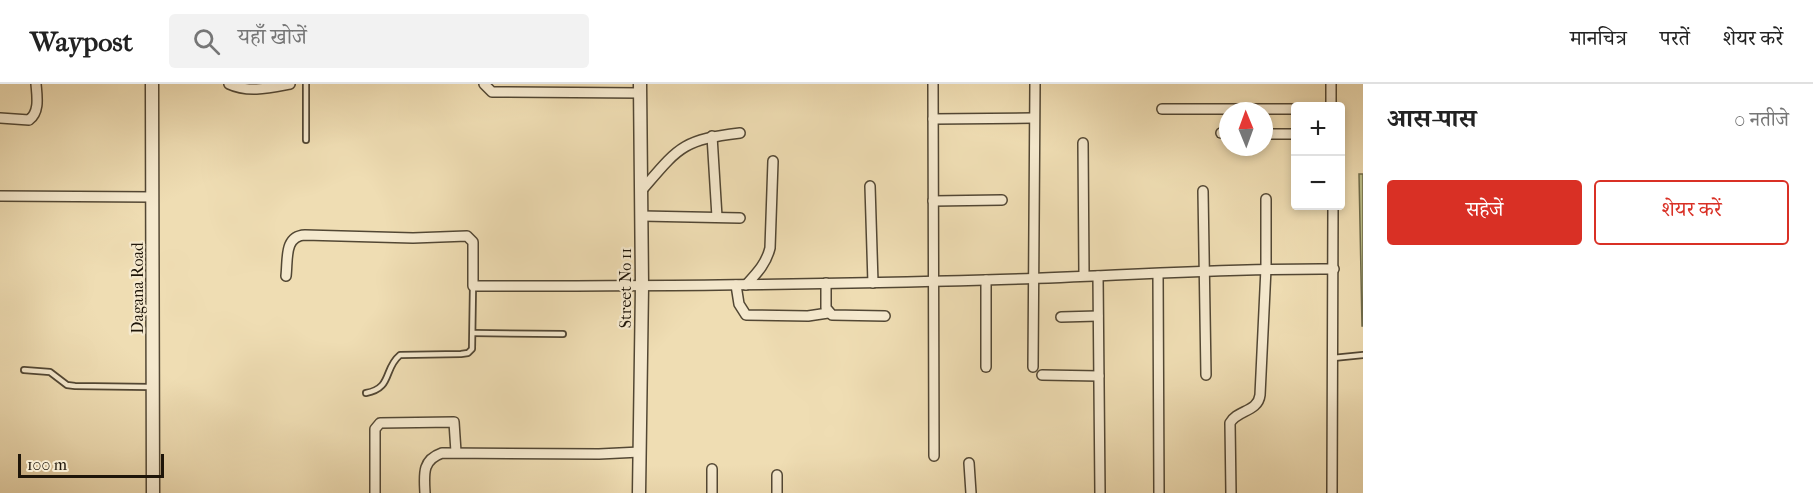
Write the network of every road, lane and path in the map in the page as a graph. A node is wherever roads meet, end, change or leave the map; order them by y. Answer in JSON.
{"nodes":[{"id":1,"x":36,"y":84,"type":"edge"},
{"id":2,"x":152,"y":84,"type":"edge"},
{"id":3,"x":229,"y":84,"type":"edge"},
{"id":4,"x":290,"y":84,"type":"edge"},
{"id":5,"x":306,"y":84,"type":"edge"},
{"id":6,"x":484,"y":84,"type":"edge"},
{"id":7,"x":933,"y":84,"type":"edge"},
{"id":8,"x":1035,"y":84,"type":"edge"},
{"id":9,"x":1331,"y":84,"type":"edge"},
{"id":10,"x":640,"y":89,"type":"edge"},
{"id":11,"x":1331,"y":102,"type":"edge"},
{"id":12,"x":1162,"y":109,"type":"dead end"},
{"id":13,"x":1291,"y":109,"type":"edge"},
{"id":14,"x":0,"y":118,"type":"edge"},
{"id":15,"x":933,"y":118,"type":"junction"},
{"id":16,"x":1033,"y":118,"type":"junction"},
{"id":17,"x":740,"y":133,"type":"dead end"},
{"id":18,"x":1273,"y":134,"type":"edge"},
{"id":19,"x":1291,"y":134,"type":"edge"},
{"id":20,"x":712,"y":136,"type":"junction"},
{"id":21,"x":306,"y":140,"type":"dead end"},
{"id":22,"x":1083,"y":143,"type":"dead end"},
{"id":23,"x":773,"y":161,"type":"dead end"},
{"id":24,"x":870,"y":186,"type":"dead end"},
{"id":25,"x":642,"y":190,"type":"junction"},
{"id":26,"x":1203,"y":191,"type":"dead end"},
{"id":27,"x":0,"y":196,"type":"edge"},
{"id":28,"x":153,"y":197,"type":"junction"},
{"id":29,"x":1266,"y":199,"type":"dead end"},
{"id":30,"x":1002,"y":200,"type":"dead end"},
{"id":31,"x":933,"y":201,"type":"junction"},
{"id":32,"x":1333,"y":210,"type":"edge"},
{"id":33,"x":642,"y":216,"type":"junction"},
{"id":34,"x":717,"y":218,"type":"junction"},
{"id":35,"x":740,"y":218,"type":"dead end"},
{"id":36,"x":1266,"y":268,"type":"junction"},
{"id":37,"x":1334,"y":269,"type":"junction"},
{"id":38,"x":1206,"y":272,"type":"junction"},
{"id":39,"x":1158,"y":274,"type":"junction"},
{"id":40,"x":1084,"y":275,"type":"junction"},
{"id":41,"x":286,"y":276,"type":"dead end"},
{"id":42,"x":1098,"y":276,"type":"junction"},
{"id":43,"x":1034,"y":277,"type":"junction"},
{"id":44,"x":986,"y":280,"type":"junction"},
{"id":45,"x":932,"y":281,"type":"junction"},
{"id":46,"x":826,"y":283,"type":"junction"},
{"id":47,"x":873,"y":283,"type":"junction"},
{"id":48,"x":741,"y":285,"type":"junction"},
{"id":49,"x":473,"y":286,"type":"junction"},
{"id":50,"x":642,"y":286,"type":"junction"},
{"id":51,"x":828,"y":313,"type":"junction"},
{"id":52,"x":885,"y":316,"type":"dead end"},
{"id":53,"x":1098,"y":316,"type":"junction"},
{"id":54,"x":1061,"y":317,"type":"dead end"},
{"id":55,"x":473,"y":333,"type":"junction"},
{"id":56,"x":563,"y":334,"type":"dead end"},
{"id":57,"x":1363,"y":355,"type":"edge"},
{"id":58,"x":1333,"y":358,"type":"junction"},
{"id":59,"x":986,"y":367,"type":"dead end"},
{"id":60,"x":1034,"y":367,"type":"dead end"},
{"id":61,"x":24,"y":370,"type":"dead end"},
{"id":62,"x":1042,"y":375,"type":"dead end"},
{"id":63,"x":1206,"y":375,"type":"dead end"},
{"id":64,"x":1099,"y":376,"type":"junction"},
{"id":65,"x":153,"y":388,"type":"junction"},
{"id":66,"x":366,"y":393,"type":"dead end"},
{"id":67,"x":456,"y":452,"type":"junction"},
{"id":68,"x":640,"y":452,"type":"junction"},
{"id":69,"x":934,"y":456,"type":"dead end"},
{"id":70,"x":969,"y":463,"type":"dead end"},
{"id":71,"x":712,"y":469,"type":"dead end"},
{"id":72,"x":777,"y":475,"type":"dead end"},
{"id":73,"x":153,"y":493,"type":"edge"},
{"id":74,"x":375,"y":493,"type":"edge"},
{"id":75,"x":425,"y":493,"type":"edge"},
{"id":76,"x":639,"y":493,"type":"edge"},
{"id":77,"x":712,"y":493,"type":"edge"},
{"id":78,"x":777,"y":493,"type":"edge"},
{"id":79,"x":970,"y":493,"type":"edge"},
{"id":80,"x":1100,"y":493,"type":"edge"},
{"id":81,"x":1159,"y":493,"type":"edge"},
{"id":82,"x":1231,"y":493,"type":"edge"},
{"id":83,"x":1332,"y":493,"type":"edge"}],
"edges":[{"from":1,"to":14,"type":"street"},
{"from":2,"to":28,"type":"street","name":"Dagana Road"},
{"from":3,"to":4,"type":"street"},
{"from":5,"to":21,"type":"lane"},
{"from":6,"to":10,"type":"street"},
{"from":7,"to":15,"type":"street"},
{"from":8,"to":16,"type":"street"},
{"from":9,"to":11,"type":"street"},
{"from":10,"to":25,"type":"street","name":"Street No 11"},
{"from":12,"to":13,"type":"street"},
{"from":15,"to":16,"type":"street"},
{"from":15,"to":31,"type":"street"},
{"from":16,"to":43,"type":"street"},
{"from":17,"to":20,"type":"street"},
{"from":18,"to":19,"type":"street"},
{"from":20,"to":25,"type":"street"},
{"from":20,"to":34,"type":"street"},
{"from":22,"to":40,"type":"street"},
{"from":23,"to":48,"type":"street"},
{"from":24,"to":47,"type":"street"},
{"from":25,"to":33,"type":"street","name":"Street No 11"},
{"from":26,"to":38,"type":"street"},
{"from":27,"to":28,"type":"street"},
{"from":28,"to":65,"type":"street","name":"Dagana Road"},
{"from":29,"to":36,"type":"street"},
{"from":30,"to":31,"type":"street"},
{"from":31,"to":45,"type":"street"},
{"from":32,"to":37,"type":"street"},
{"from":33,"to":34,"type":"street"},
{"from":33,"to":50,"type":"street","name":"Street No 11"},
{"from":34,"to":35,"type":"street"},
{"from":36,"to":37,"type":"street"},
{"from":36,"to":38,"type":"street"},
{"from":36,"to":82,"type":"street"},
{"from":37,"to":58,"type":"street"},
{"from":38,"to":39,"type":"street"},
{"from":38,"to":63,"type":"street"},
{"from":39,"to":42,"type":"street"},
{"from":39,"to":81,"type":"street"},
{"from":40,"to":42,"type":"street"},
{"from":40,"to":43,"type":"street"},
{"from":41,"to":49,"type":"street"},
{"from":42,"to":53,"type":"street"},
{"from":43,"to":44,"type":"street"},
{"from":43,"to":60,"type":"street"},
{"from":44,"to":45,"type":"street"},
{"from":44,"to":59,"type":"street"},
{"from":45,"to":47,"type":"street"},
{"from":45,"to":69,"type":"street"},
{"from":46,"to":47,"type":"street"},
{"from":46,"to":48,"type":"street"},
{"from":46,"to":51,"type":"street"},
{"from":48,"to":50,"type":"street"},
{"from":48,"to":51,"type":"street"},
{"from":49,"to":50,"type":"street"},
{"from":49,"to":55,"type":"lane"},
{"from":50,"to":68,"type":"street","name":"Street No 11"},
{"from":51,"to":52,"type":"street"},
{"from":53,"to":54,"type":"street"},
{"from":53,"to":64,"type":"street"},
{"from":55,"to":56,"type":"lane"},
{"from":55,"to":66,"type":"lane"},
{"from":57,"to":58,"type":"lane"},
{"from":58,"to":83,"type":"street"},
{"from":61,"to":65,"type":"lane"},
{"from":62,"to":64,"type":"street"},
{"from":64,"to":80,"type":"street"},
{"from":65,"to":73,"type":"street","name":"Dagana Road"},
{"from":67,"to":68,"type":"street"},
{"from":67,"to":74,"type":"street"},
{"from":67,"to":75,"type":"street"},
{"from":68,"to":76,"type":"street","name":"Street No 11"},
{"from":70,"to":79,"type":"street"},
{"from":71,"to":77,"type":"street"},
{"from":72,"to":78,"type":"street"}]}
